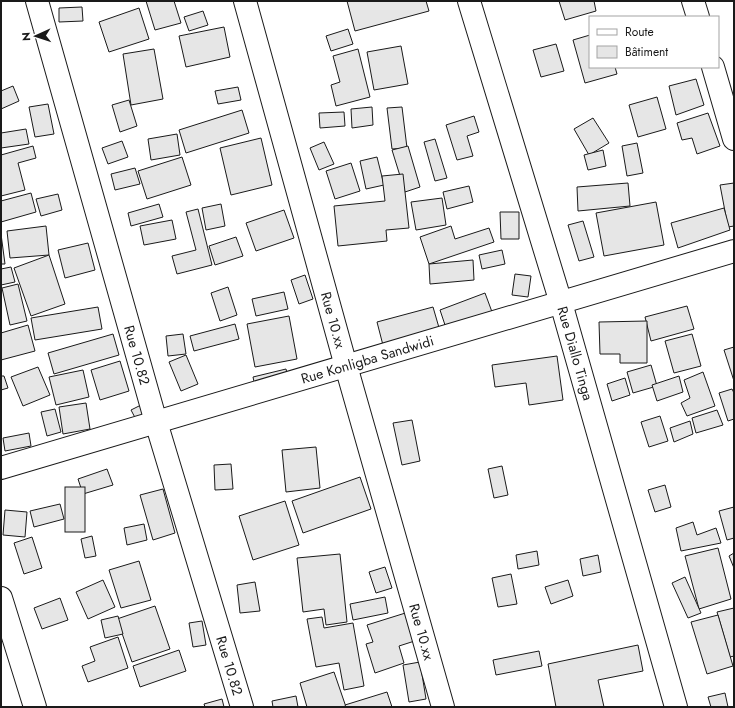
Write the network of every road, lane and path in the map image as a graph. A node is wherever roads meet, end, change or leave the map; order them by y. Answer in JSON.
{"nodes":[{"id":1,"x":38,"y":1,"type":"edge"},
{"id":2,"x":245,"y":1,"type":"edge"},
{"id":3,"x":469,"y":1,"type":"edge"},
{"id":4,"x":693,"y":1,"type":"edge"},
{"id":5,"x":698,"y":16,"type":"edge"},
{"id":6,"x":712,"y":68,"type":"edge"},
{"id":7,"x":734,"y":139,"type":"edge"},
{"id":8,"x":734,"y":251,"type":"edge"},
{"id":9,"x":561,"y":303,"type":"junction"},
{"id":10,"x":346,"y":366,"type":"junction"},
{"id":11,"x":156,"y":422,"type":"junction"},
{"id":12,"x":1,"y":468,"type":"edge"},
{"id":13,"x":1,"y":598,"type":"edge"},
{"id":14,"x":35,"y":707,"type":"edge"},
{"id":15,"x":242,"y":707,"type":"edge"},
{"id":16,"x":443,"y":707,"type":"edge"},
{"id":17,"x":676,"y":707,"type":"edge"}],
"edges":[{"from":1,"to":11,"type":"street","name":"Rue 10.82"},
{"from":2,"to":10,"type":"street","name":"Rue 10.xx"},
{"from":3,"to":9,"type":"street","name":"Rue Diallo Tinga"},
{"from":4,"to":5,"type":"street"},
{"from":6,"to":7,"type":"street"},
{"from":8,"to":9,"type":"street","name":"Rue Konligba Sandwidi"},
{"from":9,"to":10,"type":"street","name":"Rue Konligba Sandwidi"},
{"from":9,"to":17,"type":"street","name":"Rue Diallo Tinga"},
{"from":10,"to":11,"type":"street","name":"Rue Konligba Sandwidi"},
{"from":10,"to":16,"type":"street","name":"Rue 10.xx"},
{"from":11,"to":12,"type":"street","name":"Rue Konligba Sandwidi"},
{"from":11,"to":15,"type":"street","name":"Rue 10.82"},
{"from":13,"to":14,"type":"street"}]}
